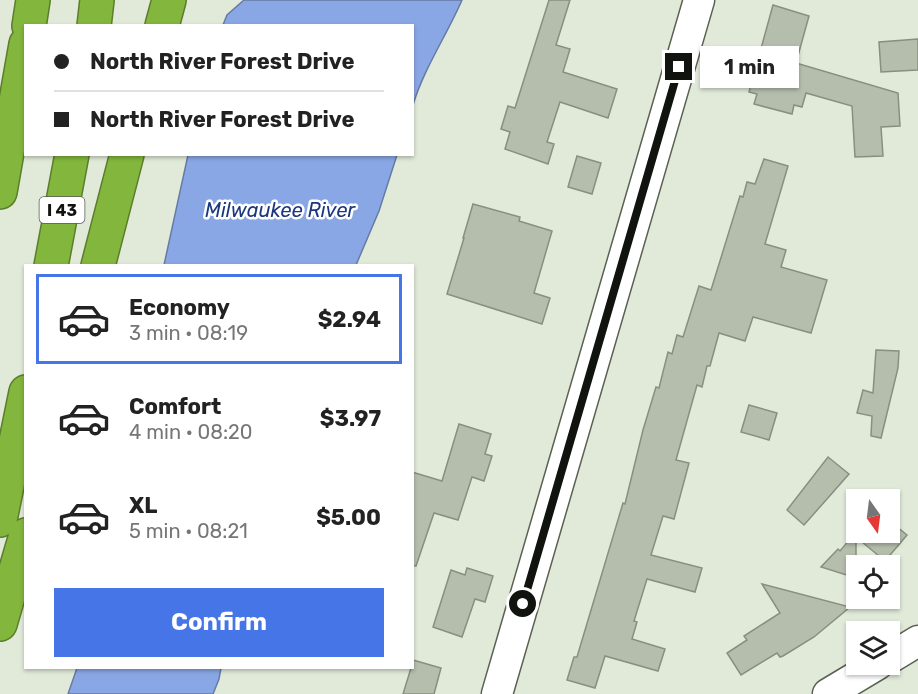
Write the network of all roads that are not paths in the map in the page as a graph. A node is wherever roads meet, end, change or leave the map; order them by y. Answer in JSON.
{"nodes":[{"id":1,"x":33,"y":0,"type":"edge"},
{"id":2,"x":97,"y":0,"type":"edge"},
{"id":3,"x":169,"y":0,"type":"edge"},
{"id":4,"x":699,"y":0,"type":"edge"},
{"id":5,"x":29,"y":24,"type":"edge"},
{"id":6,"x":94,"y":24,"type":"edge"},
{"id":7,"x":163,"y":24,"type":"edge"},
{"id":8,"x":24,"y":55,"type":"edge"},
{"id":9,"x":72,"y":156,"type":"edge"},
{"id":10,"x":126,"y":156,"type":"edge"},
{"id":11,"x":0,"y":192,"type":"edge"},
{"id":12,"x":51,"y":264,"type":"edge"},
{"id":13,"x":99,"y":264,"type":"edge"},
{"id":14,"x":24,"y":402,"type":"edge"},
{"id":15,"x":0,"y":520,"type":"edge"},
{"id":16,"x":24,"y":542,"type":"edge"},
{"id":17,"x":0,"y":624,"type":"edge"},
{"id":18,"x":918,"y":641,"type":"edge"},
{"id":19,"x":900,"y":652,"type":"edge"},
{"id":20,"x":860,"y":675,"type":"edge"},
{"id":21,"x":497,"y":694,"type":"edge"},
{"id":22,"x":828,"y":694,"type":"edge"}],
"edges":[{"from":1,"to":5,"type":"highway"},
{"from":2,"to":6,"type":"highway"},
{"from":3,"to":7,"type":"highway"},
{"from":4,"to":21,"type":"street"},
{"from":8,"to":11,"type":"highway"},
{"from":9,"to":12,"type":"highway","number":"I 43"},
{"from":10,"to":13,"type":"highway"},
{"from":14,"to":15,"type":"highway"},
{"from":16,"to":17,"type":"highway"},
{"from":18,"to":19,"type":"street"},
{"from":20,"to":22,"type":"street"}]}
